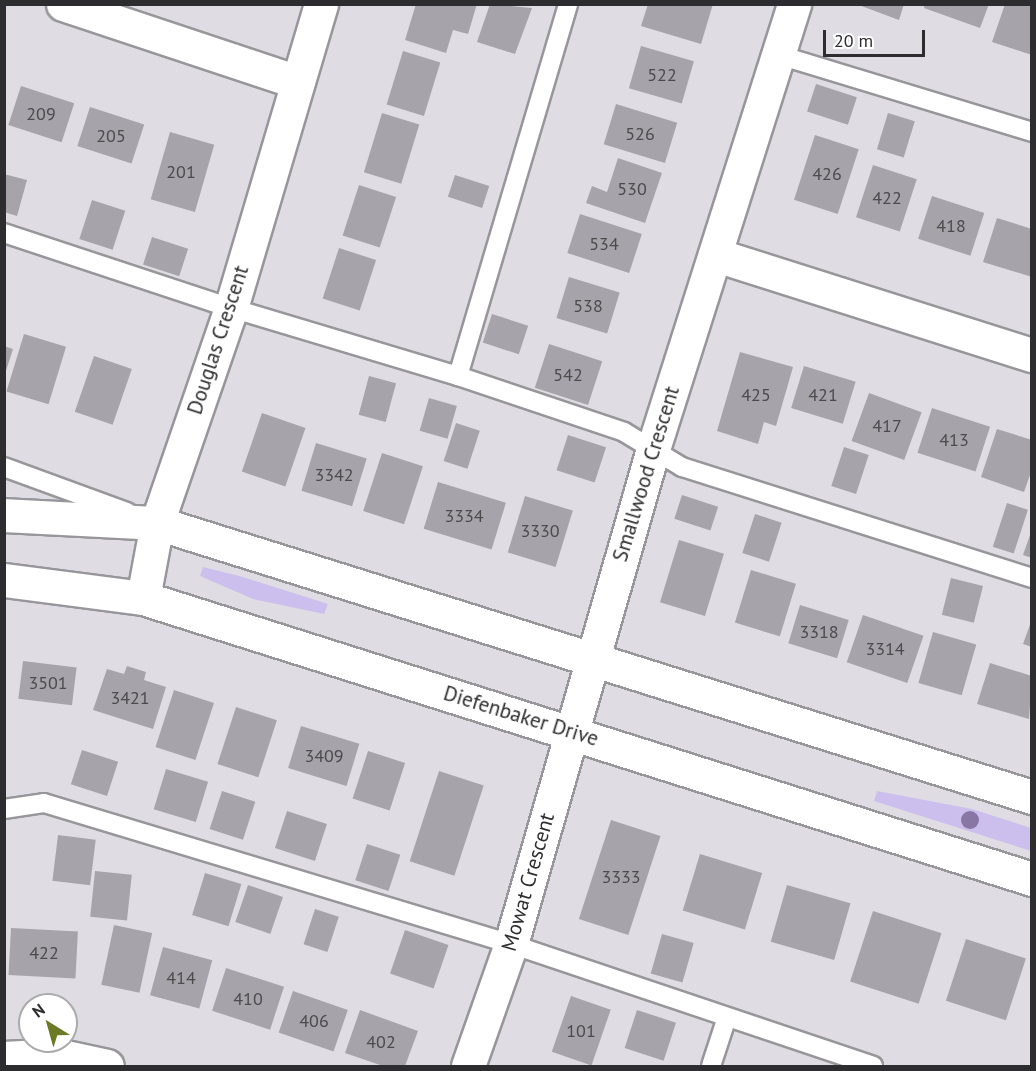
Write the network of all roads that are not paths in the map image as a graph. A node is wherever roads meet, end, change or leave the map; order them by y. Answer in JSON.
{"nodes":[{"id":1,"x":63,"y":4,"type":"edge"},
{"id":2,"x":321,"y":4,"type":"edge"},
{"id":3,"x":568,"y":4,"type":"edge"},
{"id":4,"x":794,"y":4,"type":"edge"},
{"id":5,"x":779,"y":55,"type":"junction"},
{"id":6,"x":297,"y":82,"type":"junction"},
{"id":7,"x":1032,"y":132,"type":"edge"},
{"id":8,"x":4,"y":233,"type":"edge"},
{"id":9,"x":716,"y":255,"type":"junction"},
{"id":10,"x":231,"y":308,"type":"junction"},
{"id":11,"x":1032,"y":355,"type":"edge"},
{"id":12,"x":458,"y":376,"type":"junction"},
{"id":13,"x":653,"y":449,"type":"junction"},
{"id":14,"x":4,"y":467,"type":"edge"},
{"id":15,"x":4,"y":515,"type":"edge"},
{"id":16,"x":157,"y":523,"type":"junction"},
{"id":17,"x":1032,"y":578,"type":"edge"},
{"id":18,"x":4,"y":580,"type":"edge"},
{"id":19,"x":142,"y":598,"type":"junction"},
{"id":20,"x":592,"y":656,"type":"junction"},
{"id":21,"x":580,"y":695,"type":"joint"},
{"id":22,"x":571,"y":731,"type":"junction"},
{"id":23,"x":1032,"y":797,"type":"edge"},
{"id":24,"x":4,"y":809,"type":"edge"},
{"id":25,"x":1032,"y":879,"type":"edge"},
{"id":26,"x":511,"y":944,"type":"junction"},
{"id":27,"x":726,"y":1020,"type":"junction"},
{"id":28,"x":4,"y":1058,"type":"edge"},
{"id":29,"x":107,"y":1066,"type":"edge"},
{"id":30,"x":468,"y":1066,"type":"edge"},
{"id":31,"x":711,"y":1066,"type":"edge"},
{"id":32,"x":873,"y":1066,"type":"edge"}],
"edges":[{"from":1,"to":6,"type":"street"},
{"from":2,"to":6,"type":"street","name":"Douglas Crescent"},
{"from":3,"to":12,"type":"lane"},
{"from":4,"to":5,"type":"street","name":"Smallwood Crescent"},
{"from":5,"to":7,"type":"lane"},
{"from":5,"to":9,"type":"street","name":"Smallwood Crescent"},
{"from":6,"to":10,"type":"street","name":"Douglas Crescent"},
{"from":8,"to":10,"type":"lane"},
{"from":9,"to":11,"type":"street"},
{"from":9,"to":13,"type":"street","name":"Smallwood Crescent"},
{"from":10,"to":12,"type":"lane"},
{"from":10,"to":16,"type":"street","name":"Douglas Crescent"},
{"from":12,"to":13,"type":"lane"},
{"from":13,"to":17,"type":"lane"},
{"from":13,"to":20,"type":"street","name":"Smallwood Crescent"},
{"from":14,"to":16,"type":"lane"},
{"from":15,"to":16,"type":"street"},
{"from":16,"to":19,"type":"street","name":"Douglas Crescent"},
{"from":16,"to":20,"type":"street"},
{"from":18,"to":19,"type":"street","name":"Diefenbaker Drive"},
{"from":19,"to":22,"type":"street","name":"Diefenbaker Drive"},
{"from":20,"to":21,"type":"street","name":"Smallwood Crescent"},
{"from":20,"to":23,"type":"street"},
{"from":21,"to":22,"type":"street","name":"Mowat Crescent"},
{"from":22,"to":25,"type":"street","name":"Diefenbaker Drive"},
{"from":22,"to":26,"type":"street","name":"Mowat Crescent"},
{"from":24,"to":26,"type":"lane"},
{"from":26,"to":27,"type":"lane"},
{"from":26,"to":30,"type":"street","name":"Mowat Crescent"},
{"from":27,"to":31,"type":"lane"},
{"from":27,"to":32,"type":"lane"},
{"from":28,"to":29,"type":"street"}]}
